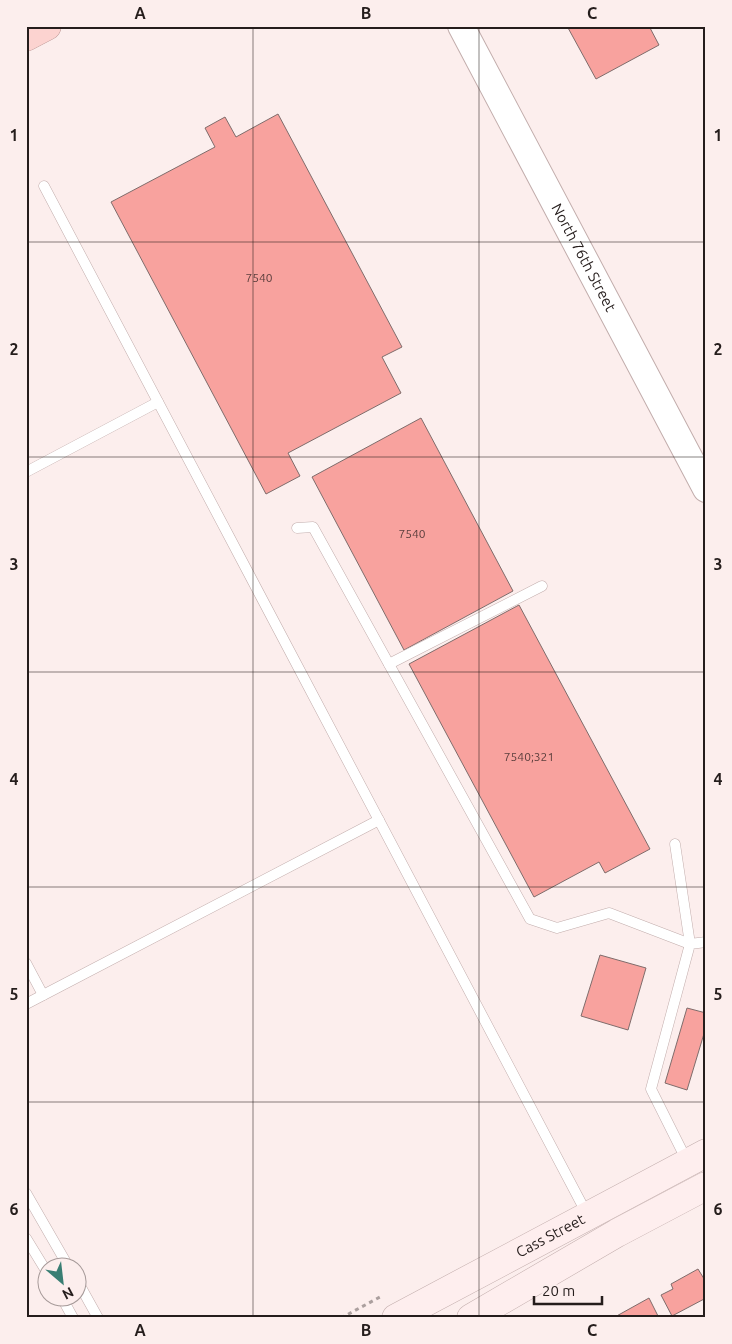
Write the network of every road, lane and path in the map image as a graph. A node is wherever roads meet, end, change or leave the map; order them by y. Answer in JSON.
{"nodes":[{"id":1,"x":47,"y":26,"type":"edge"},
{"id":2,"x":461,"y":26,"type":"edge"},
{"id":3,"x":26,"y":37,"type":"edge"},
{"id":4,"x":44,"y":186,"type":"dead end"},
{"id":5,"x":158,"y":402,"type":"junction"},
{"id":6,"x":26,"y":472,"type":"edge"},
{"id":7,"x":706,"y":489,"type":"edge"},
{"id":8,"x":297,"y":528,"type":"dead end"},
{"id":9,"x":542,"y":586,"type":"dead end"},
{"id":10,"x":389,"y":664,"type":"junction"},
{"id":11,"x":379,"y":820,"type":"junction"},
{"id":12,"x":675,"y":844,"type":"dead end"},
{"id":13,"x":706,"y":942,"type":"edge"},
{"id":14,"x":690,"y":944,"type":"junction"},
{"id":15,"x":26,"y":963,"type":"edge"},
{"id":16,"x":43,"y":995,"type":"junction"},
{"id":17,"x":26,"y":1004,"type":"edge"},
{"id":18,"x":697,"y":1158,"type":"edge"},
{"id":19,"x":706,"y":1186,"type":"edge"},
{"id":20,"x":26,"y":1193,"type":"edge"},
{"id":21,"x":588,"y":1216,"type":"junction"},
{"id":22,"x":26,"y":1238,"type":"edge"},
{"id":23,"x":62,"y":1256,"type":"edge"},
{"id":24,"x":38,"y":1258,"type":"edge"},
{"id":25,"x":88,"y":1300,"type":"edge"},
{"id":26,"x":66,"y":1306,"type":"edge"},
{"id":27,"x":73,"y":1318,"type":"edge"},
{"id":28,"x":98,"y":1318,"type":"edge"},
{"id":29,"x":396,"y":1318,"type":"edge"},
{"id":30,"x":471,"y":1318,"type":"edge"}],
"edges":[{"from":1,"to":3,"type":"highway"},
{"from":2,"to":7,"type":"street","name":"North 76th Street"},
{"from":4,"to":5,"type":"lane"},
{"from":5,"to":6,"type":"lane"},
{"from":5,"to":11,"type":"lane"},
{"from":8,"to":10,"type":"lane"},
{"from":9,"to":10,"type":"lane"},
{"from":10,"to":14,"type":"lane"},
{"from":11,"to":16,"type":"lane"},
{"from":11,"to":21,"type":"lane"},
{"from":12,"to":14,"type":"lane"},
{"from":13,"to":14,"type":"lane"},
{"from":14,"to":18,"type":"lane"},
{"from":15,"to":16,"type":"lane"},
{"from":16,"to":17,"type":"lane"},
{"from":18,"to":21,"type":"main road","name":"Cass Street"},
{"from":19,"to":30,"type":"main road","name":"Cass Street"},
{"from":20,"to":23,"type":"lane"},
{"from":21,"to":29,"type":"main road","name":"Cass Street"},
{"from":22,"to":24,"type":"lane"},
{"from":25,"to":28,"type":"lane"},
{"from":26,"to":27,"type":"lane"}]}
